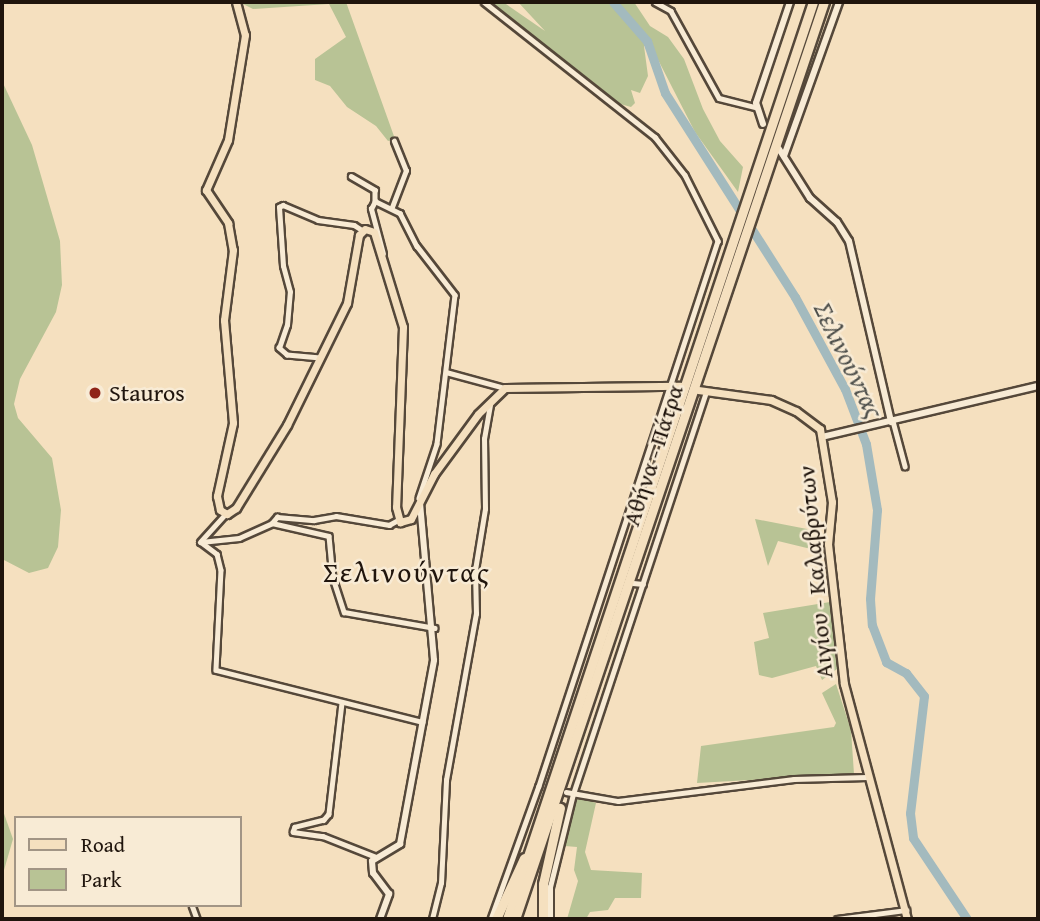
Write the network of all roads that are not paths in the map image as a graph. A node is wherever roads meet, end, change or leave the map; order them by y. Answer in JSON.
{"nodes":[{"id":1,"x":236,"y":2,"type":"edge"},
{"id":2,"x":484,"y":2,"type":"edge"},
{"id":3,"x":655,"y":2,"type":"edge"},
{"id":4,"x":668,"y":2,"type":"edge"},
{"id":5,"x":790,"y":2,"type":"edge"},
{"id":6,"x":813,"y":2,"type":"edge"},
{"id":7,"x":824,"y":2,"type":"edge"},
{"id":8,"x":839,"y":2,"type":"edge"},
{"id":9,"x":671,"y":11,"type":"junction"},
{"id":10,"x":756,"y":107,"type":"junction"},
{"id":11,"x":762,"y":124,"type":"dead end"},
{"id":12,"x":394,"y":141,"type":"dead end"},
{"id":13,"x":779,"y":149,"type":"dead end"},
{"id":14,"x":784,"y":156,"type":"junction"},
{"id":15,"x":351,"y":176,"type":"dead end"},
{"id":16,"x":375,"y":201,"type":"junction"},
{"id":17,"x":393,"y":207,"type":"junction"},
{"id":18,"x":362,"y":230,"type":"junction"},
{"id":19,"x":383,"y":258,"type":"junction"},
{"id":20,"x":320,"y":358,"type":"junction"},
{"id":21,"x":446,"y":372,"type":"junction"},
{"id":22,"x":677,"y":386,"type":"junction"},
{"id":23,"x":1038,"y":386,"type":"edge"},
{"id":24,"x":505,"y":388,"type":"junction"},
{"id":25,"x":702,"y":390,"type":"joint"},
{"id":26,"x":490,"y":400,"type":"junction"},
{"id":27,"x":892,"y":421,"type":"junction"},
{"id":28,"x":822,"y":437,"type":"junction"},
{"id":29,"x":905,"y":466,"type":"dead end"},
{"id":30,"x":419,"y":498,"type":"junction"},
{"id":31,"x":227,"y":514,"type":"junction"},
{"id":32,"x":398,"y":520,"type":"junction"},
{"id":33,"x":272,"y":523,"type":"junction"},
{"id":34,"x":201,"y":542,"type":"junction"},
{"id":35,"x":633,"y":583,"type":"dead end"},
{"id":36,"x":606,"y":584,"type":"junction"},
{"id":37,"x":614,"y":584,"type":"dead end"},
{"id":38,"x":642,"y":584,"type":"junction"},
{"id":39,"x":435,"y":628,"type":"junction"},
{"id":40,"x":342,"y":703,"type":"junction"},
{"id":41,"x":423,"y":722,"type":"junction"},
{"id":42,"x":568,"y":769,"type":"junction"},
{"id":43,"x":867,"y":777,"type":"junction"},
{"id":44,"x":539,"y":786,"type":"junction"},
{"id":45,"x":548,"y":788,"type":"dead end"},
{"id":46,"x":566,"y":792,"type":"dead end"},
{"id":47,"x":573,"y":794,"type":"junction"},
{"id":48,"x":535,"y":843,"type":"junction"},
{"id":49,"x":376,"y":858,"type":"junction"},
{"id":50,"x":906,"y":910,"type":"junction"},
{"id":51,"x":380,"y":919,"type":"edge"},
{"id":52,"x":432,"y":919,"type":"edge"},
{"id":53,"x":493,"y":919,"type":"edge"},
{"id":54,"x":507,"y":919,"type":"edge"},
{"id":55,"x":515,"y":919,"type":"edge"},
{"id":56,"x":543,"y":919,"type":"edge"},
{"id":57,"x":550,"y":919,"type":"edge"},
{"id":58,"x":838,"y":919,"type":"edge"},
{"id":59,"x":907,"y":919,"type":"edge"}],
"edges":[{"from":1,"to":31,"type":"main road"},
{"from":2,"to":22,"type":"street"},
{"from":3,"to":9,"type":"street"},
{"from":4,"to":9,"type":"street"},
{"from":5,"to":10,"type":"street"},
{"from":6,"to":48,"type":"highway","name":"Αθήνα - Πάτρα"},
{"from":7,"to":42,"type":"highway","name":"Αθήνα - Πάτρα"},
{"from":8,"to":14,"type":"street"},
{"from":9,"to":10,"type":"street"},
{"from":10,"to":11,"type":"street"},
{"from":12,"to":17,"type":"street"},
{"from":13,"to":14,"type":"street"},
{"from":14,"to":27,"type":"street"},
{"from":15,"to":16,"type":"street"},
{"from":16,"to":17,"type":"street"},
{"from":16,"to":19,"type":"street"},
{"from":17,"to":21,"type":"street"},
{"from":18,"to":19,"type":"main road"},
{"from":18,"to":20,"type":"main road"},
{"from":18,"to":20,"type":"street"},
{"from":19,"to":32,"type":"main road"},
{"from":20,"to":31,"type":"main road"},
{"from":21,"to":24,"type":"street"},
{"from":21,"to":30,"type":"street"},
{"from":22,"to":24,"type":"main road"},
{"from":22,"to":36,"type":"street"},
{"from":23,"to":27,"type":"street"},
{"from":24,"to":26,"type":"main road"},
{"from":25,"to":28,"type":"main road","name":"Αιγίου - Καλαβρύτων"},
{"from":25,"to":38,"type":"street"},
{"from":26,"to":30,"type":"main road"},
{"from":26,"to":52,"type":"street"},
{"from":27,"to":28,"type":"street"},
{"from":27,"to":29,"type":"street"},
{"from":28,"to":43,"type":"main road","name":"Αιγίου - Καλαβρύτων"},
{"from":30,"to":32,"type":"main road"},
{"from":30,"to":39,"type":"street"},
{"from":31,"to":34,"type":"street"},
{"from":32,"to":33,"type":"street"},
{"from":33,"to":34,"type":"street"},
{"from":33,"to":39,"type":"street"},
{"from":34,"to":40,"type":"street"},
{"from":35,"to":38,"type":"street"},
{"from":36,"to":37,"type":"street"},
{"from":36,"to":44,"type":"street"},
{"from":38,"to":47,"type":"street"},
{"from":39,"to":41,"type":"street"},
{"from":40,"to":41,"type":"street"},
{"from":40,"to":49,"type":"street"},
{"from":41,"to":49,"type":"street"},
{"from":42,"to":55,"type":"highway","name":"Αθήνα - Πάτρα"},
{"from":42,"to":56,"type":"highway"},
{"from":43,"to":47,"type":"street"},
{"from":43,"to":50,"type":"main road","name":"Αιγίου - Καλαβρύτων"},
{"from":44,"to":45,"type":"street"},
{"from":44,"to":53,"type":"street"},
{"from":46,"to":47,"type":"street"},
{"from":47,"to":57,"type":"street"},
{"from":48,"to":53,"type":"highway"},
{"from":48,"to":54,"type":"highway","name":"Αθήνα - Πάτρα"},
{"from":49,"to":51,"type":"street"},
{"from":50,"to":58,"type":"street"},
{"from":50,"to":59,"type":"main road","name":"Αιγίου - Καλαβρύτων"}]}
